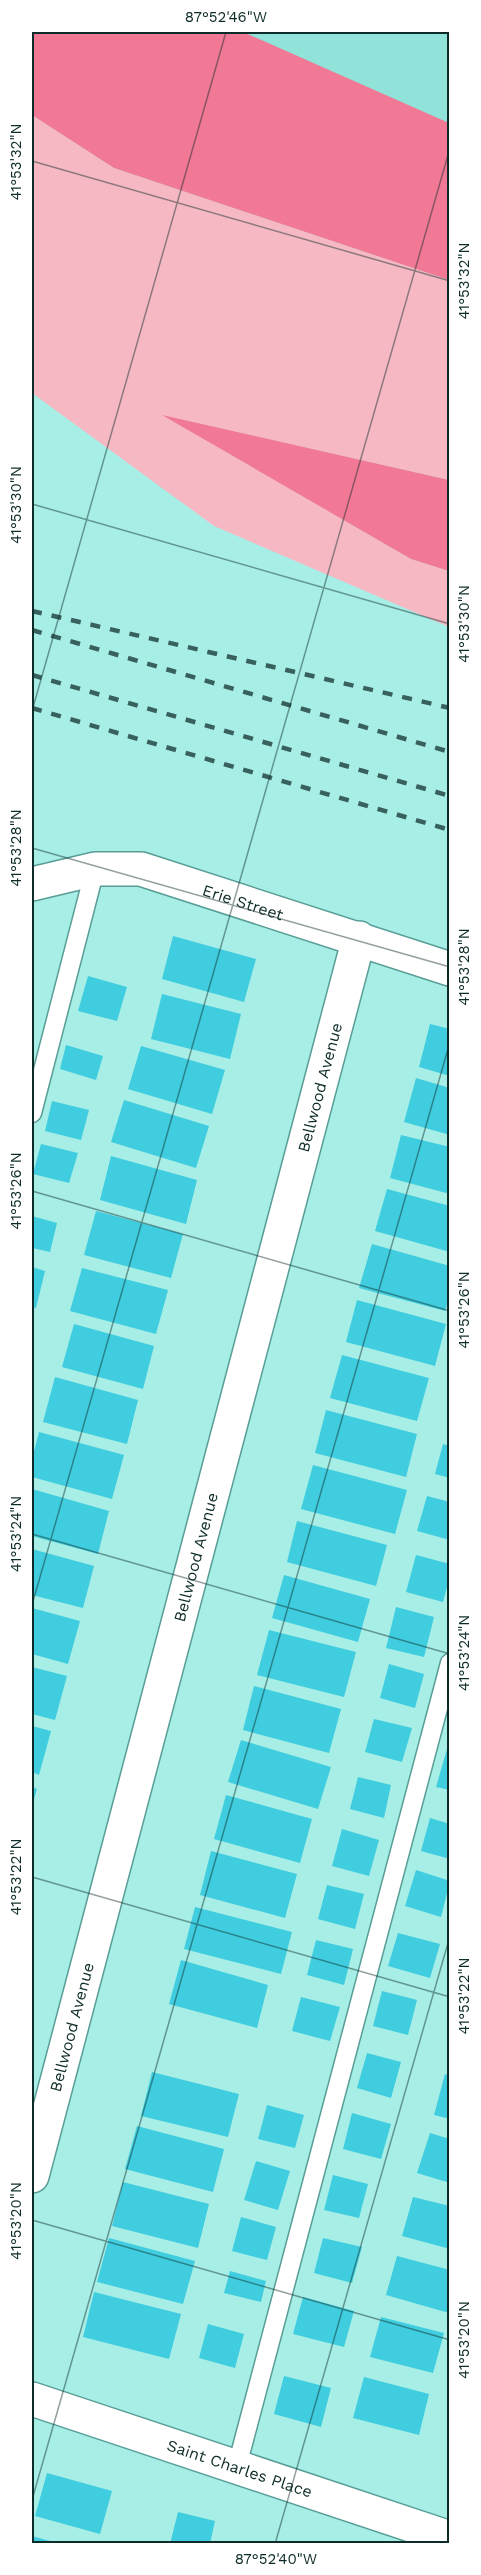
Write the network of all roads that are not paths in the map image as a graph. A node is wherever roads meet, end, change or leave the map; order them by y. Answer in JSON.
{"nodes":[{"id":1,"x":95,"y":869,"type":"junction"},
{"id":2,"x":32,"y":884,"type":"edge"},
{"id":3,"x":359,"y":938,"type":"junction"},
{"id":4,"x":450,"y":969,"type":"edge"},
{"id":5,"x":32,"y":1113,"type":"edge"},
{"id":6,"x":450,"y":1663,"type":"edge"},
{"id":7,"x":32,"y":2176,"type":"edge"},
{"id":8,"x":32,"y":2399,"type":"edge"},
{"id":9,"x":237,"y":2466,"type":"junction"},
{"id":10,"x":450,"y":2538,"type":"edge"}],
"edges":[{"from":1,"to":2,"type":"street","name":"Erie Street"},
{"from":1,"to":3,"type":"street","name":"Erie Street"},
{"from":1,"to":5,"type":"lane"},
{"from":3,"to":4,"type":"street","name":"Erie Street"},
{"from":3,"to":7,"type":"street","name":"Bellwood Avenue"},
{"from":6,"to":9,"type":"lane"},
{"from":8,"to":9,"type":"street","name":"Saint Charles Place"},
{"from":9,"to":10,"type":"street","name":"Saint Charles Place"}]}
